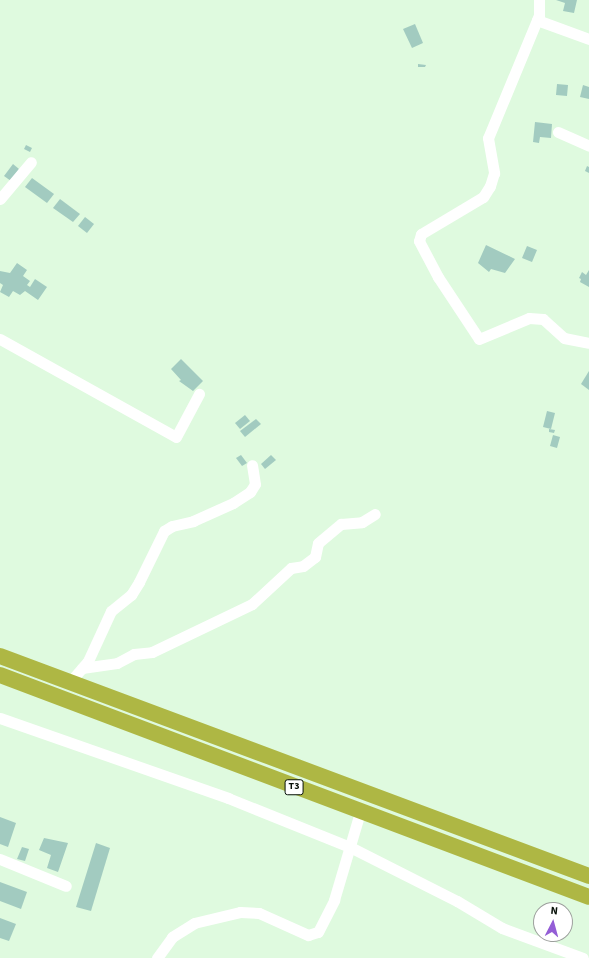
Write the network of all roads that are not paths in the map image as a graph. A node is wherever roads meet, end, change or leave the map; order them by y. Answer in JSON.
{"nodes":[{"id":1,"x":539,"y":0,"type":"edge"},
{"id":2,"x":537,"y":20,"type":"junction"},
{"id":3,"x":589,"y":39,"type":"edge"},
{"id":4,"x":558,"y":132,"type":"dead end"},
{"id":5,"x":589,"y":146,"type":"edge"},
{"id":6,"x":31,"y":162,"type":"dead end"},
{"id":7,"x":0,"y":199,"type":"edge"},
{"id":8,"x":0,"y":339,"type":"edge"},
{"id":9,"x":589,"y":343,"type":"edge"},
{"id":10,"x":199,"y":394,"type":"dead end"},
{"id":11,"x":252,"y":465,"type":"dead end"},
{"id":12,"x":375,"y":514,"type":"dead end"},
{"id":13,"x":0,"y":656,"type":"edge"},
{"id":14,"x":82,"y":668,"type":"junction"},
{"id":15,"x":0,"y":676,"type":"edge"},
{"id":16,"x":69,"y":683,"type":"junction"},
{"id":17,"x":0,"y":718,"type":"edge"},
{"id":18,"x":360,"y":812,"type":"junction"},
{"id":19,"x":350,"y":847,"type":"junction"},
{"id":20,"x":0,"y":859,"type":"edge"},
{"id":21,"x":589,"y":876,"type":"edge"},
{"id":22,"x":66,"y":886,"type":"dead end"},
{"id":23,"x":589,"y":897,"type":"edge"},
{"id":24,"x":157,"y":958,"type":"edge"},
{"id":25,"x":583,"y":958,"type":"edge"}],
"edges":[{"from":1,"to":2,"type":"street"},
{"from":2,"to":3,"type":"street"},
{"from":2,"to":9,"type":"street"},
{"from":4,"to":5,"type":"street"},
{"from":6,"to":7,"type":"street"},
{"from":8,"to":10,"type":"street"},
{"from":11,"to":14,"type":"street"},
{"from":12,"to":14,"type":"street"},
{"from":13,"to":16,"type":"highway","number":"T3"},
{"from":14,"to":16,"type":"street"},
{"from":15,"to":18,"type":"highway","number":"T3"},
{"from":16,"to":21,"type":"highway","number":"T3"},
{"from":17,"to":19,"type":"street"},
{"from":18,"to":19,"type":"street"},
{"from":18,"to":23,"type":"highway","number":"T3"},
{"from":19,"to":24,"type":"street"},
{"from":19,"to":25,"type":"street"},
{"from":20,"to":22,"type":"street"}]}
